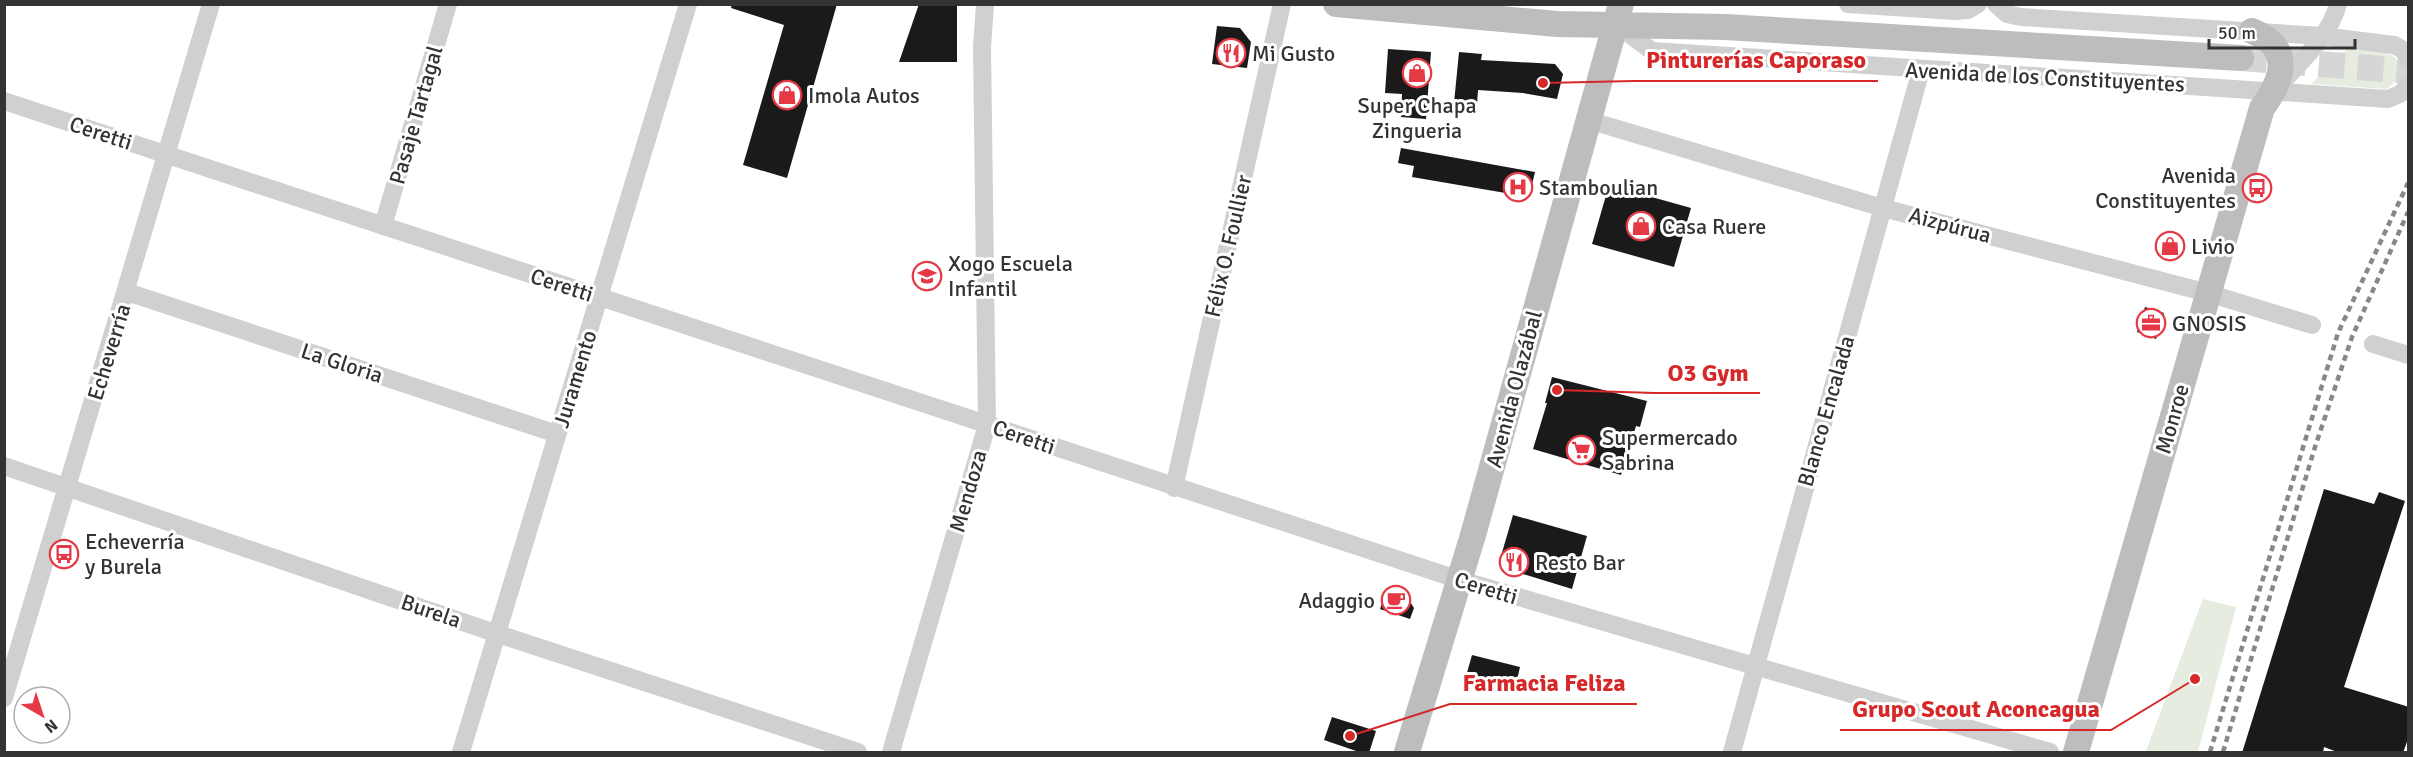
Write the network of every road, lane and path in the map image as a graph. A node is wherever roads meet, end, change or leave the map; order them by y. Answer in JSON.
{"nodes":[{"id":1,"x":211,"y":4,"type":"edge"},
{"id":2,"x":448,"y":4,"type":"edge"},
{"id":3,"x":688,"y":4,"type":"edge"},
{"id":4,"x":985,"y":4,"type":"edge"},
{"id":5,"x":1282,"y":4,"type":"edge"},
{"id":6,"x":1336,"y":4,"type":"edge"},
{"id":7,"x":1848,"y":4,"type":"edge"},
{"id":8,"x":1978,"y":4,"type":"edge"},
{"id":9,"x":1996,"y":4,"type":"edge"},
{"id":10,"x":2337,"y":4,"type":"edge"},
{"id":11,"x":1618,"y":14,"type":"edge"},
{"id":12,"x":2252,"y":31,"type":"junction"},
{"id":13,"x":2322,"y":36,"type":"junction"},
{"id":14,"x":2241,"y":58,"type":"tunnel mouth"},
{"id":15,"x":2409,"y":59,"type":"edge"},
{"id":16,"x":1922,"y":70,"type":"junction"},
{"id":17,"x":2409,"y":86,"type":"edge"},
{"id":18,"x":2275,"y":90,"type":"junction"},
{"id":19,"x":4,"y":101,"type":"edge"},
{"id":20,"x":1588,"y":120,"type":"junction"},
{"id":21,"x":168,"y":155,"type":"junction"},
{"id":22,"x":1883,"y":208,"type":"junction"},
{"id":23,"x":384,"y":226,"type":"junction"},
{"id":24,"x":127,"y":292,"type":"junction"},
{"id":25,"x":2208,"y":293,"type":"junction"},
{"id":26,"x":599,"y":298,"type":"junction"},
{"id":27,"x":2312,"y":325,"type":"dead end"},
{"id":28,"x":2373,"y":344,"type":"dead end"},
{"id":29,"x":2409,"y":355,"type":"edge"},
{"id":30,"x":987,"y":425,"type":"junction"},
{"id":31,"x":557,"y":434,"type":"junction"},
{"id":32,"x":4,"y":466,"type":"edge"},
{"id":33,"x":69,"y":486,"type":"junction"},
{"id":34,"x":1174,"y":488,"type":"junction"},
{"id":35,"x":1460,"y":580,"type":"junction"},
{"id":36,"x":498,"y":634,"type":"junction"},
{"id":37,"x":1755,"y":667,"type":"junction"},
{"id":38,"x":4,"y":698,"type":"edge"},
{"id":39,"x":461,"y":753,"type":"edge"},
{"id":40,"x":858,"y":753,"type":"edge"},
{"id":41,"x":891,"y":753,"type":"edge"},
{"id":42,"x":1407,"y":753,"type":"edge"},
{"id":43,"x":1732,"y":753,"type":"edge"},
{"id":44,"x":2050,"y":753,"type":"edge"},
{"id":45,"x":2076,"y":753,"type":"edge"}],
"edges":[{"from":1,"to":21,"type":"street","name":"Echeverría"},
{"from":2,"to":23,"type":"street","name":"Pasaje Tartagal"},
{"from":3,"to":26,"type":"street","name":"Juramento"},
{"from":4,"to":30,"type":"street","name":"Mendoza"},
{"from":5,"to":34,"type":"street","name":"Félix O. Foullier"},
{"from":6,"to":11,"type":"main road","name":"Avenida de los Constituyentes"},
{"from":7,"to":8,"type":"street"},
{"from":9,"to":12,"type":"street"},
{"from":10,"to":13,"type":"street"},
{"from":11,"to":14,"type":"main road","name":"Avenida de los Constituyentes"},
{"from":11,"to":16,"type":"street","name":"Avenida de los Constituyentes"},
{"from":11,"to":20,"type":"main road","name":"Avenida Olazábal"},
{"from":12,"to":13,"type":"street"},
{"from":12,"to":18,"type":"main road"},
{"from":13,"to":15,"type":"street"},
{"from":13,"to":18,"type":"street"},
{"from":16,"to":18,"type":"street","name":"Avenida de los Constituyentes"},
{"from":16,"to":22,"type":"street","name":"Blanco Encalada"},
{"from":17,"to":18,"type":"street","name":"Avenida de los Constituyentes"},
{"from":18,"to":25,"type":"main road","name":"Monroe"},
{"from":19,"to":21,"type":"street","name":"Ceretti"},
{"from":20,"to":22,"type":"street","name":"Aizpúrua"},
{"from":20,"to":35,"type":"main road","name":"Avenida Olazábal"},
{"from":21,"to":23,"type":"street","name":"Ceretti"},
{"from":21,"to":24,"type":"street","name":"Echeverría"},
{"from":22,"to":25,"type":"street","name":"Aizpúrua"},
{"from":22,"to":37,"type":"street","name":"Blanco Encalada"},
{"from":23,"to":26,"type":"street","name":"Ceretti"},
{"from":24,"to":31,"type":"street","name":"La Gloria"},
{"from":24,"to":33,"type":"street","name":"Echeverría"},
{"from":25,"to":27,"type":"street","name":"Aizpúrua"},
{"from":25,"to":45,"type":"main road","name":"Monroe"},
{"from":26,"to":30,"type":"street","name":"Ceretti"},
{"from":26,"to":31,"type":"street","name":"Juramento"},
{"from":28,"to":29,"type":"street"},
{"from":30,"to":34,"type":"street","name":"Ceretti"},
{"from":30,"to":41,"type":"street","name":"Mendoza"},
{"from":31,"to":36,"type":"street","name":"Juramento"},
{"from":32,"to":33,"type":"street","name":"Burela"},
{"from":33,"to":36,"type":"street","name":"Burela"},
{"from":33,"to":38,"type":"street","name":"Echeverría"},
{"from":34,"to":35,"type":"street","name":"Ceretti"},
{"from":35,"to":37,"type":"street","name":"Ceretti"},
{"from":35,"to":42,"type":"main road","name":"Avenida Olazábal"},
{"from":36,"to":39,"type":"street","name":"Juramento"},
{"from":36,"to":40,"type":"street","name":"Burela"},
{"from":37,"to":43,"type":"street","name":"Blanco Encalada"},
{"from":37,"to":44,"type":"street","name":"Ceretti"}]}
